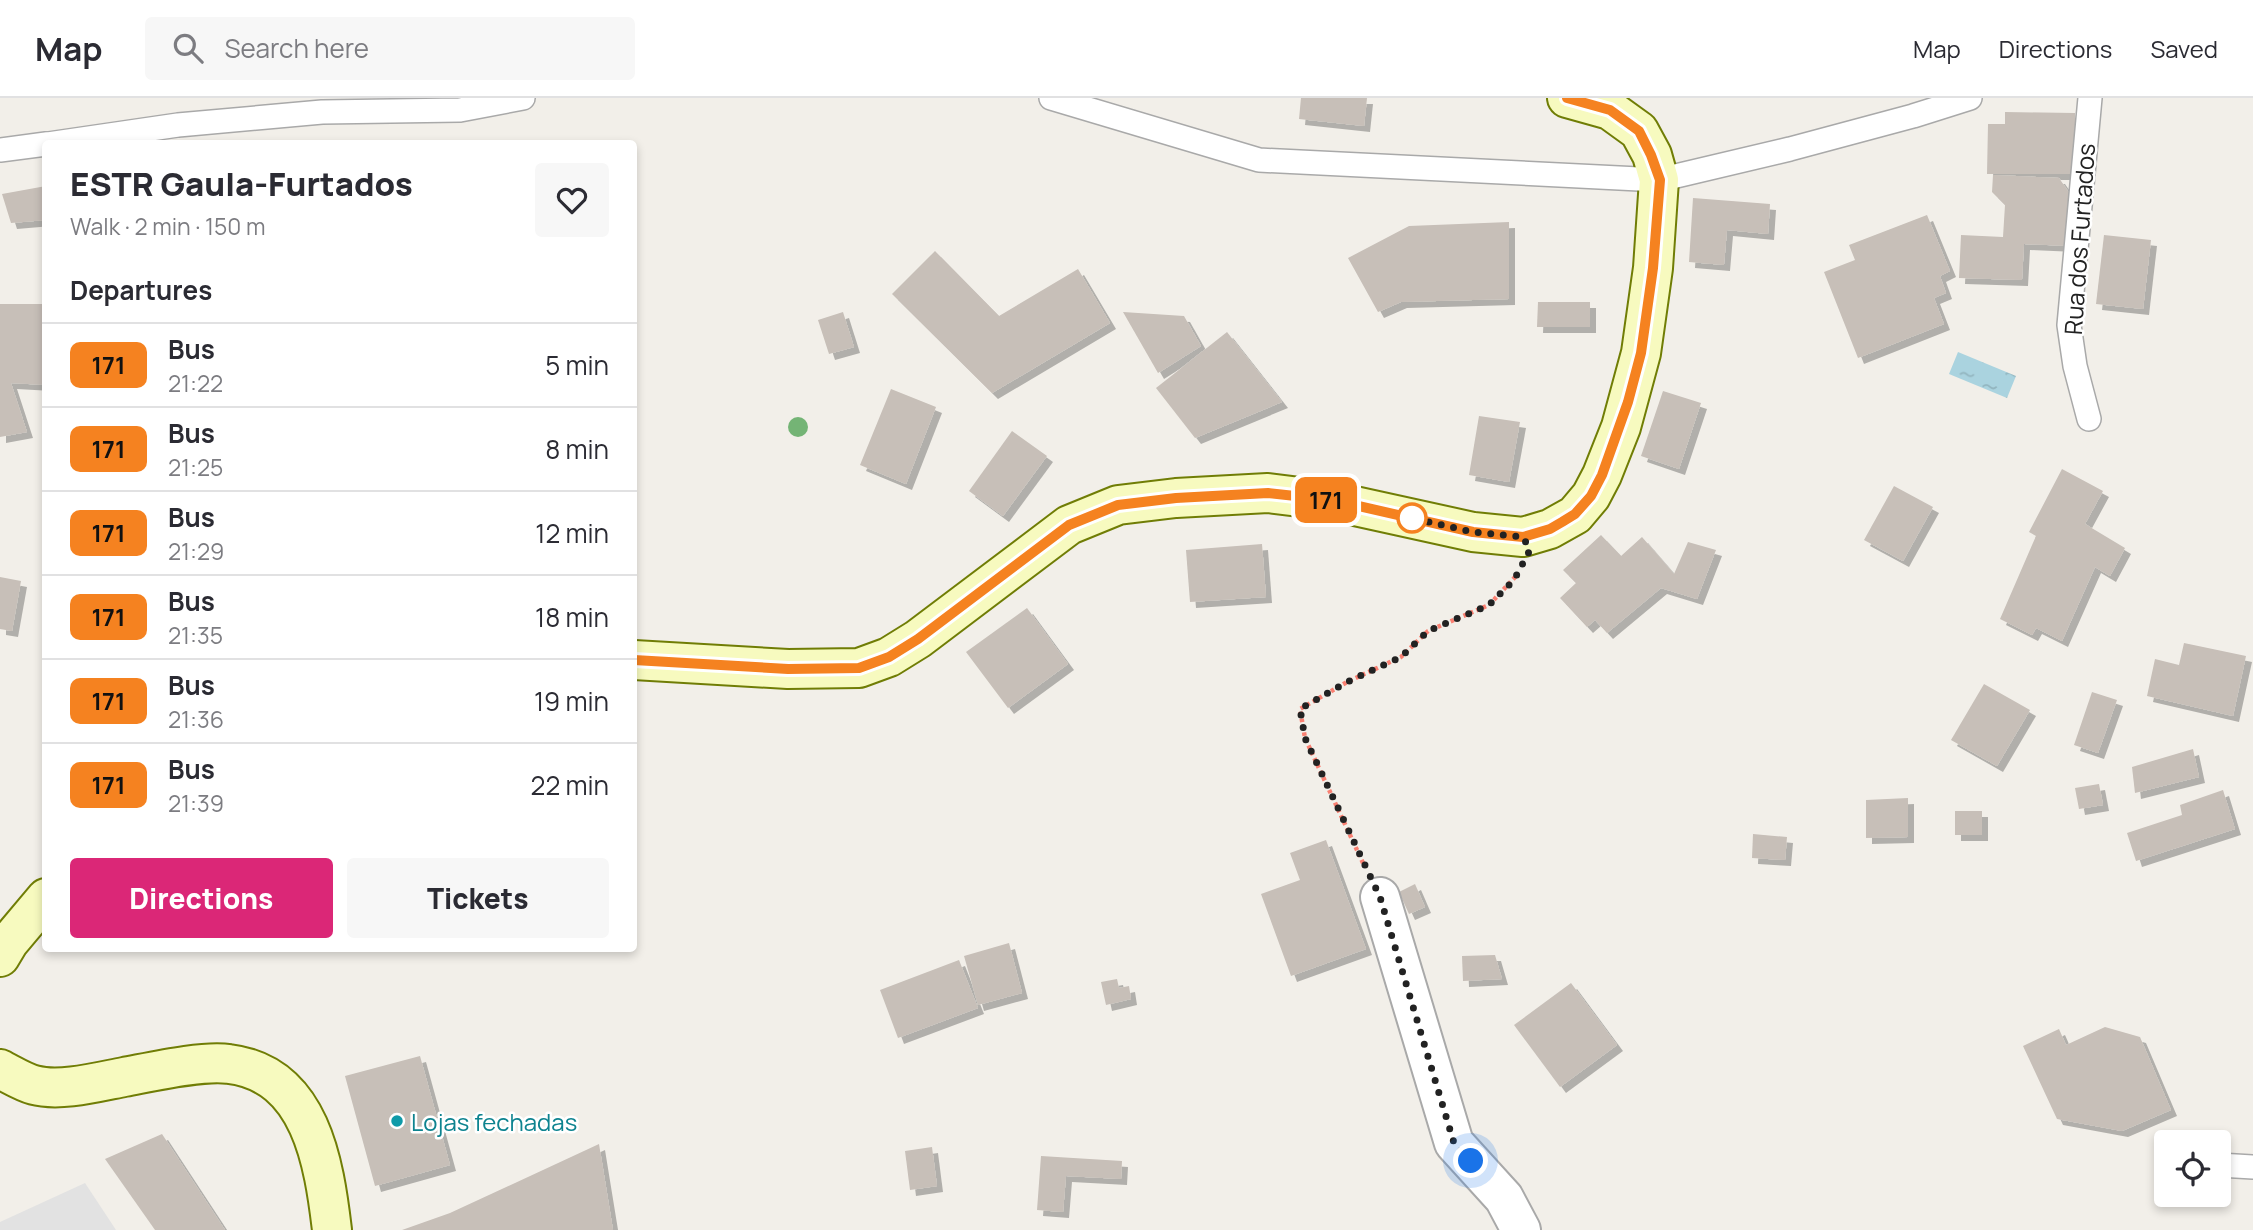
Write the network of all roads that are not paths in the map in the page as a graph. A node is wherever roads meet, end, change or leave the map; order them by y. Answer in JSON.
{"nodes":[{"id":1,"x":523,"y":98,"type":"edge"},
{"id":2,"x":1051,"y":98,"type":"edge"},
{"id":3,"x":1567,"y":98,"type":"edge"},
{"id":4,"x":1970,"y":98,"type":"edge"},
{"id":5,"x":2090,"y":98,"type":"edge"},
{"id":6,"x":75,"y":140,"type":"edge"},
{"id":7,"x":42,"y":145,"type":"edge"},
{"id":8,"x":0,"y":150,"type":"edge"},
{"id":9,"x":1660,"y":180,"type":"junction"},
{"id":10,"x":2089,"y":419,"type":"dead end"},
{"id":11,"x":637,"y":660,"type":"edge"},
{"id":12,"x":1380,"y":897,"type":"road end"},
{"id":13,"x":42,"y":903,"type":"edge"},
{"id":14,"x":0,"y":957,"type":"edge"},
{"id":15,"x":0,"y":1069,"type":"edge"},
{"id":16,"x":2231,"y":1166,"type":"edge"},
{"id":17,"x":2253,"y":1167,"type":"edge"},
{"id":18,"x":332,"y":1230,"type":"edge"},
{"id":19,"x":1521,"y":1230,"type":"edge"}],
"edges":[{"from":1,"to":6,"type":"lane"},
{"from":2,"to":9,"type":"lane"},
{"from":3,"to":9,"type":"main road"},
{"from":4,"to":9,"type":"lane"},
{"from":5,"to":10,"type":"lane","name":"Rua dos Furtados"},
{"from":7,"to":8,"type":"lane"},
{"from":9,"to":11,"type":"main road"},
{"from":12,"to":19,"type":"street"},
{"from":13,"to":14,"type":"main road"},
{"from":15,"to":18,"type":"main road"},
{"from":16,"to":17,"type":"lane"}]}
